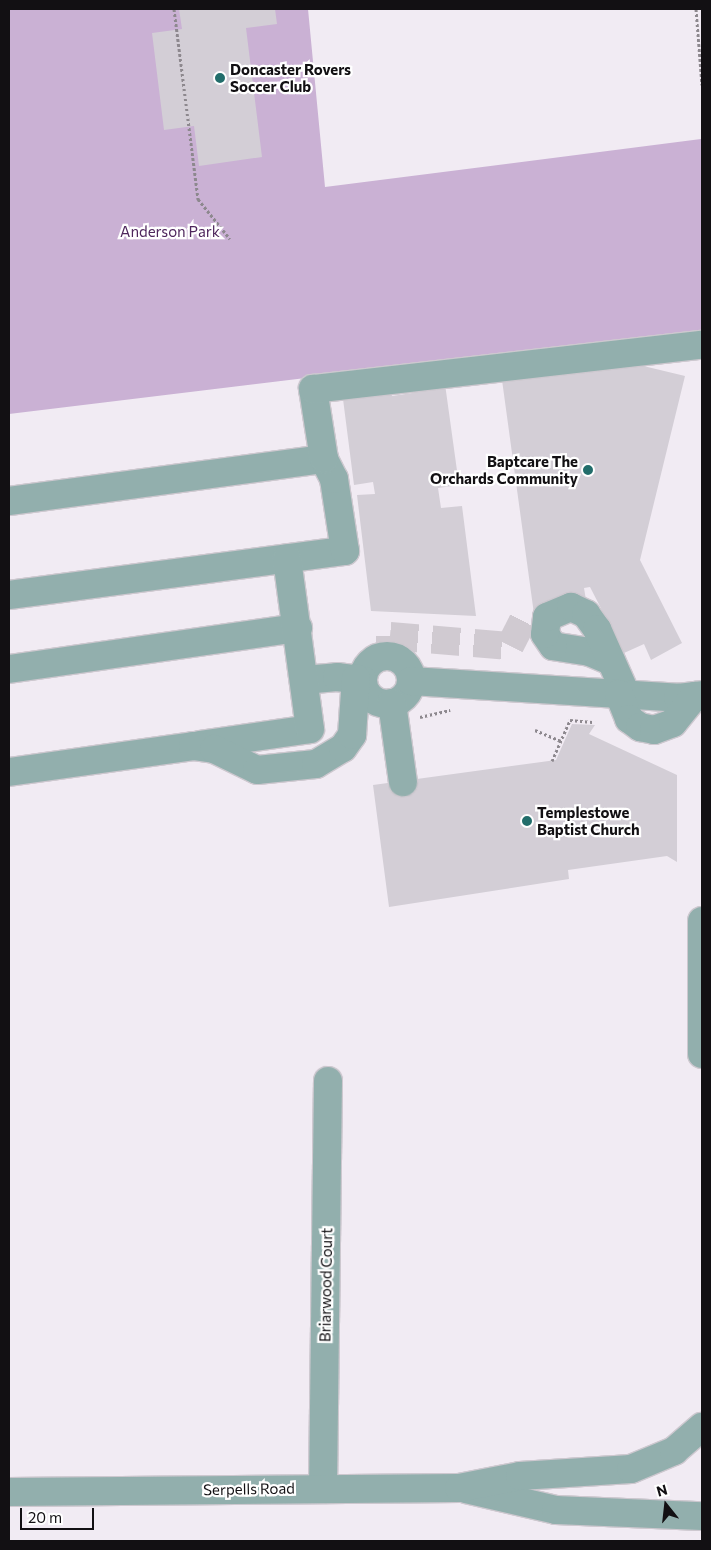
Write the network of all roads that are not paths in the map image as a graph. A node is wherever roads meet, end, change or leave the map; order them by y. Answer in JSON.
{"nodes":[{"id":1,"x":702,"y":345,"type":"edge"},
{"id":2,"x":324,"y":459,"type":"junction"},
{"id":3,"x":9,"y":501,"type":"edge"},
{"id":4,"x":287,"y":558,"type":"junction"},
{"id":5,"x":9,"y":595,"type":"edge"},
{"id":6,"x":298,"y":628,"type":"junction"},
{"id":7,"x":611,"y":661,"type":"dead end"},
{"id":8,"x":9,"y":669,"type":"edge"},
{"id":9,"x":360,"y":679,"type":"junction"},
{"id":10,"x":304,"y":680,"type":"junction"},
{"id":11,"x":412,"y":681,"type":"junction"},
{"id":12,"x":623,"y":694,"type":"junction"},
{"id":13,"x":698,"y":696,"type":"edge"},
{"id":14,"x":392,"y":703,"type":"junction"},
{"id":15,"x":188,"y":746,"type":"junction"},
{"id":16,"x":9,"y":772,"type":"edge"},
{"id":17,"x":403,"y":782,"type":"dead end"},
{"id":18,"x":702,"y":921,"type":"edge"},
{"id":19,"x":702,"y":1054,"type":"edge"},
{"id":20,"x":328,"y":1082,"type":"dead end"},
{"id":21,"x":702,"y":1427,"type":"edge"},
{"id":22,"x":459,"y":1488,"type":"junction"},
{"id":23,"x":323,"y":1489,"type":"junction"},
{"id":24,"x":9,"y":1492,"type":"edge"},
{"id":25,"x":691,"y":1517,"type":"edge"},
{"id":26,"x":702,"y":1536,"type":"edge"}],
"edges":[{"from":1,"to":2,"type":"street"},
{"from":2,"to":3,"type":"street"},
{"from":2,"to":4,"type":"street"},
{"from":4,"to":5,"type":"street"},
{"from":4,"to":6,"type":"street"},
{"from":6,"to":8,"type":"street"},
{"from":6,"to":10,"type":"street"},
{"from":7,"to":12,"type":"street"},
{"from":9,"to":10,"type":"street"},
{"from":9,"to":11,"type":"street"},
{"from":9,"to":14,"type":"street"},
{"from":9,"to":15,"type":"street"},
{"from":10,"to":15,"type":"street"},
{"from":11,"to":12,"type":"street"},
{"from":11,"to":14,"type":"street"},
{"from":12,"to":13,"type":"street"},
{"from":14,"to":17,"type":"street"},
{"from":15,"to":16,"type":"street"},
{"from":18,"to":19,"type":"street"},
{"from":20,"to":23,"type":"street","name":"Briarwood Court"},
{"from":21,"to":22,"type":"street","name":"Serpells Road"},
{"from":22,"to":23,"type":"street","name":"Serpells Road"},
{"from":22,"to":25,"type":"street","name":"Serpells Road"},
{"from":23,"to":24,"type":"street","name":"Serpells Road"},
{"from":25,"to":26,"type":"street","name":"Serpells Road"}]}
